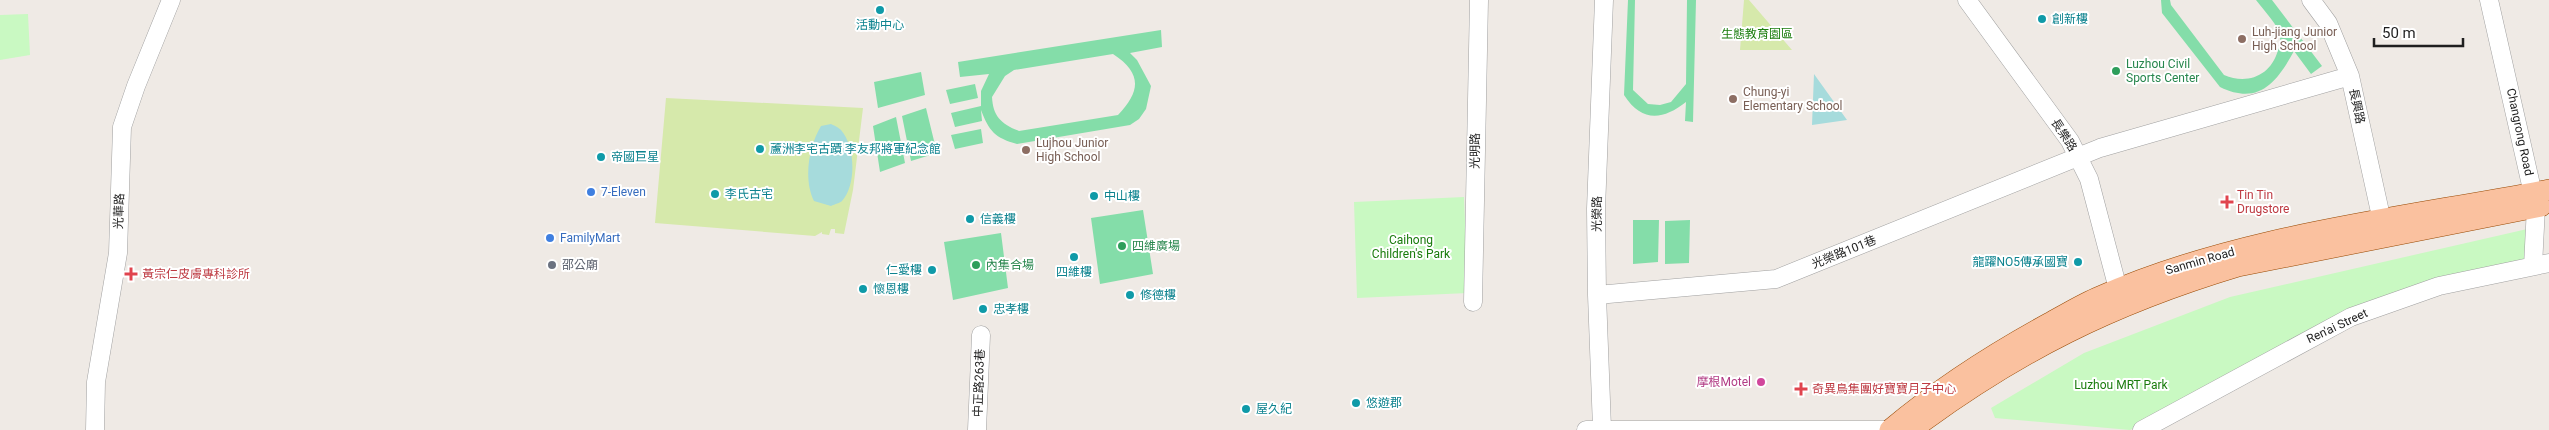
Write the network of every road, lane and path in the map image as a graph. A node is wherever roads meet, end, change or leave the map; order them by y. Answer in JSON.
{"nodes":[{"id":1,"x":171,"y":0,"type":"edge"},
{"id":2,"x":1479,"y":0,"type":"edge"},
{"id":3,"x":1604,"y":0,"type":"edge"},
{"id":4,"x":1968,"y":0,"type":"edge"},
{"id":5,"x":2311,"y":0,"type":"edge"},
{"id":6,"x":2489,"y":0,"type":"edge"},
{"id":7,"x":2350,"y":76,"type":"junction"},
{"id":8,"x":2078,"y":157,"type":"junction"},
{"id":9,"x":2542,"y":199,"type":"edge"},
{"id":10,"x":2382,"y":221,"type":"junction"},
{"id":11,"x":2541,"y":265,"type":"edge"},
{"id":12,"x":2118,"y":290,"type":"junction"},
{"id":13,"x":1597,"y":295,"type":"junction"},
{"id":14,"x":1473,"y":302,"type":"dead end"},
{"id":15,"x":981,"y":335,"type":"dead end"},
{"id":16,"x":1594,"y":429,"type":"edge"},
{"id":17,"x":95,"y":430,"type":"edge"},
{"id":18,"x":977,"y":430,"type":"edge"},
{"id":19,"x":1885,"y":430,"type":"edge"},
{"id":20,"x":1890,"y":430,"type":"edge"},
{"id":21,"x":1911,"y":430,"type":"edge"},
{"id":22,"x":2142,"y":430,"type":"edge"}],
"edges":[{"from":1,"to":17,"type":"street","name":"光華路"},
{"from":2,"to":14,"type":"street","name":"光明路"},
{"from":3,"to":13,"type":"street","name":"光榮路"},
{"from":4,"to":8,"type":"street","name":"長樂路"},
{"from":5,"to":7,"type":"street","name":"長興路"},
{"from":6,"to":9,"type":"street","name":"Changrong Road"},
{"from":7,"to":8,"type":"street","name":"光榮路101巷"},
{"from":7,"to":10,"type":"street","name":"長興路"},
{"from":8,"to":12,"type":"street","name":"長樂路"},
{"from":8,"to":13,"type":"street","name":"光榮路101巷"},
{"from":9,"to":10,"type":"main road","name":"Sanmin Road"},
{"from":9,"to":11,"type":"street","name":"Changrong Road"},
{"from":9,"to":21,"type":"main road","name":"Sanmin Road"},
{"from":10,"to":12,"type":"main road","name":"Sanmin Road"},
{"from":11,"to":22,"type":"street","name":"Ren'ai Street"},
{"from":12,"to":20,"type":"main road","name":"Sanmin Road"},
{"from":13,"to":16,"type":"street","name":"光榮路"},
{"from":15,"to":18,"type":"street","name":"中正路263巷"},
{"from":16,"to":19,"type":"street"}]}
